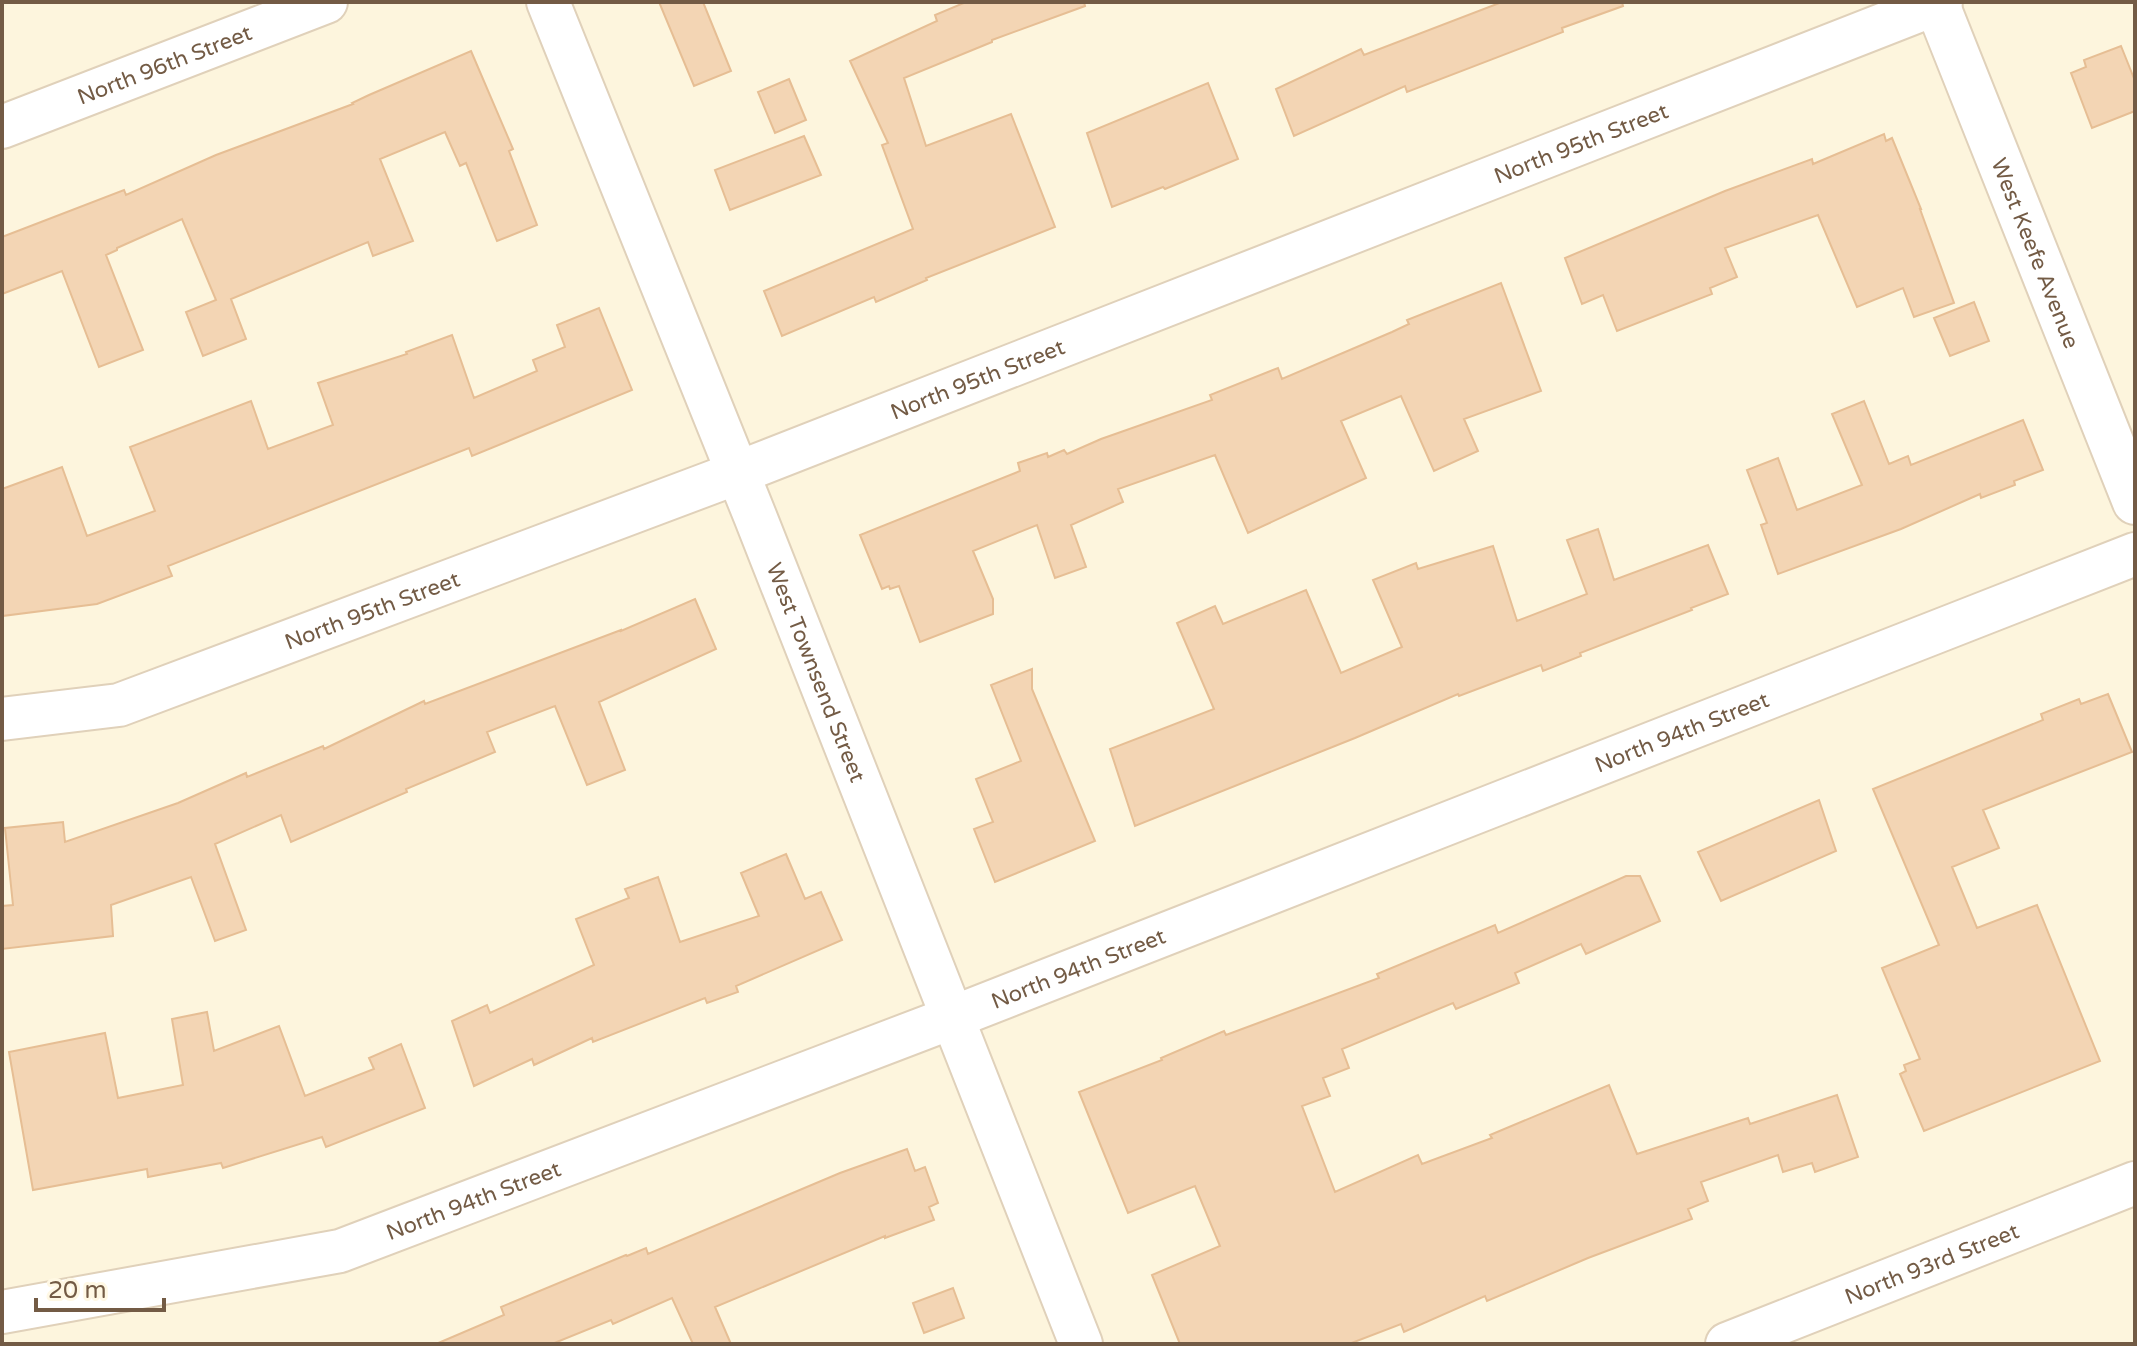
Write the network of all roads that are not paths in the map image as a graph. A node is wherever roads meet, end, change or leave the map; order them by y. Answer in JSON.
{"nodes":[{"id":1,"x":326,"y":2,"type":"edge"},
{"id":2,"x":548,"y":2,"type":"edge"},
{"id":3,"x":1938,"y":3,"type":"edge"},
{"id":4,"x":2,"y":127,"type":"edge"},
{"id":5,"x":737,"y":473,"type":"junction"},
{"id":6,"x":2135,"y":502,"type":"edge"},
{"id":7,"x":2135,"y":554,"type":"edge"},
{"id":8,"x":2,"y":719,"type":"edge"},
{"id":9,"x":951,"y":1018,"type":"junction"},
{"id":10,"x":2135,"y":1183,"type":"edge"},
{"id":11,"x":2,"y":1312,"type":"edge"},
{"id":12,"x":1081,"y":1344,"type":"edge"},
{"id":13,"x":1727,"y":1344,"type":"edge"}],
"edges":[{"from":1,"to":4,"type":"street","name":"North 96th Street"},
{"from":2,"to":5,"type":"street","name":"West Townsend Street"},
{"from":3,"to":5,"type":"street","name":"North 95th Street"},
{"from":3,"to":6,"type":"street","name":"West Keefe Avenue"},
{"from":5,"to":8,"type":"street","name":"North 95th Street"},
{"from":5,"to":9,"type":"street","name":"West Townsend Street"},
{"from":7,"to":9,"type":"street","name":"North 94th Street"},
{"from":9,"to":11,"type":"street","name":"North 94th Street"},
{"from":9,"to":12,"type":"street","name":"West Townsend Street"},
{"from":10,"to":13,"type":"street","name":"North 93rd Street"}]}
